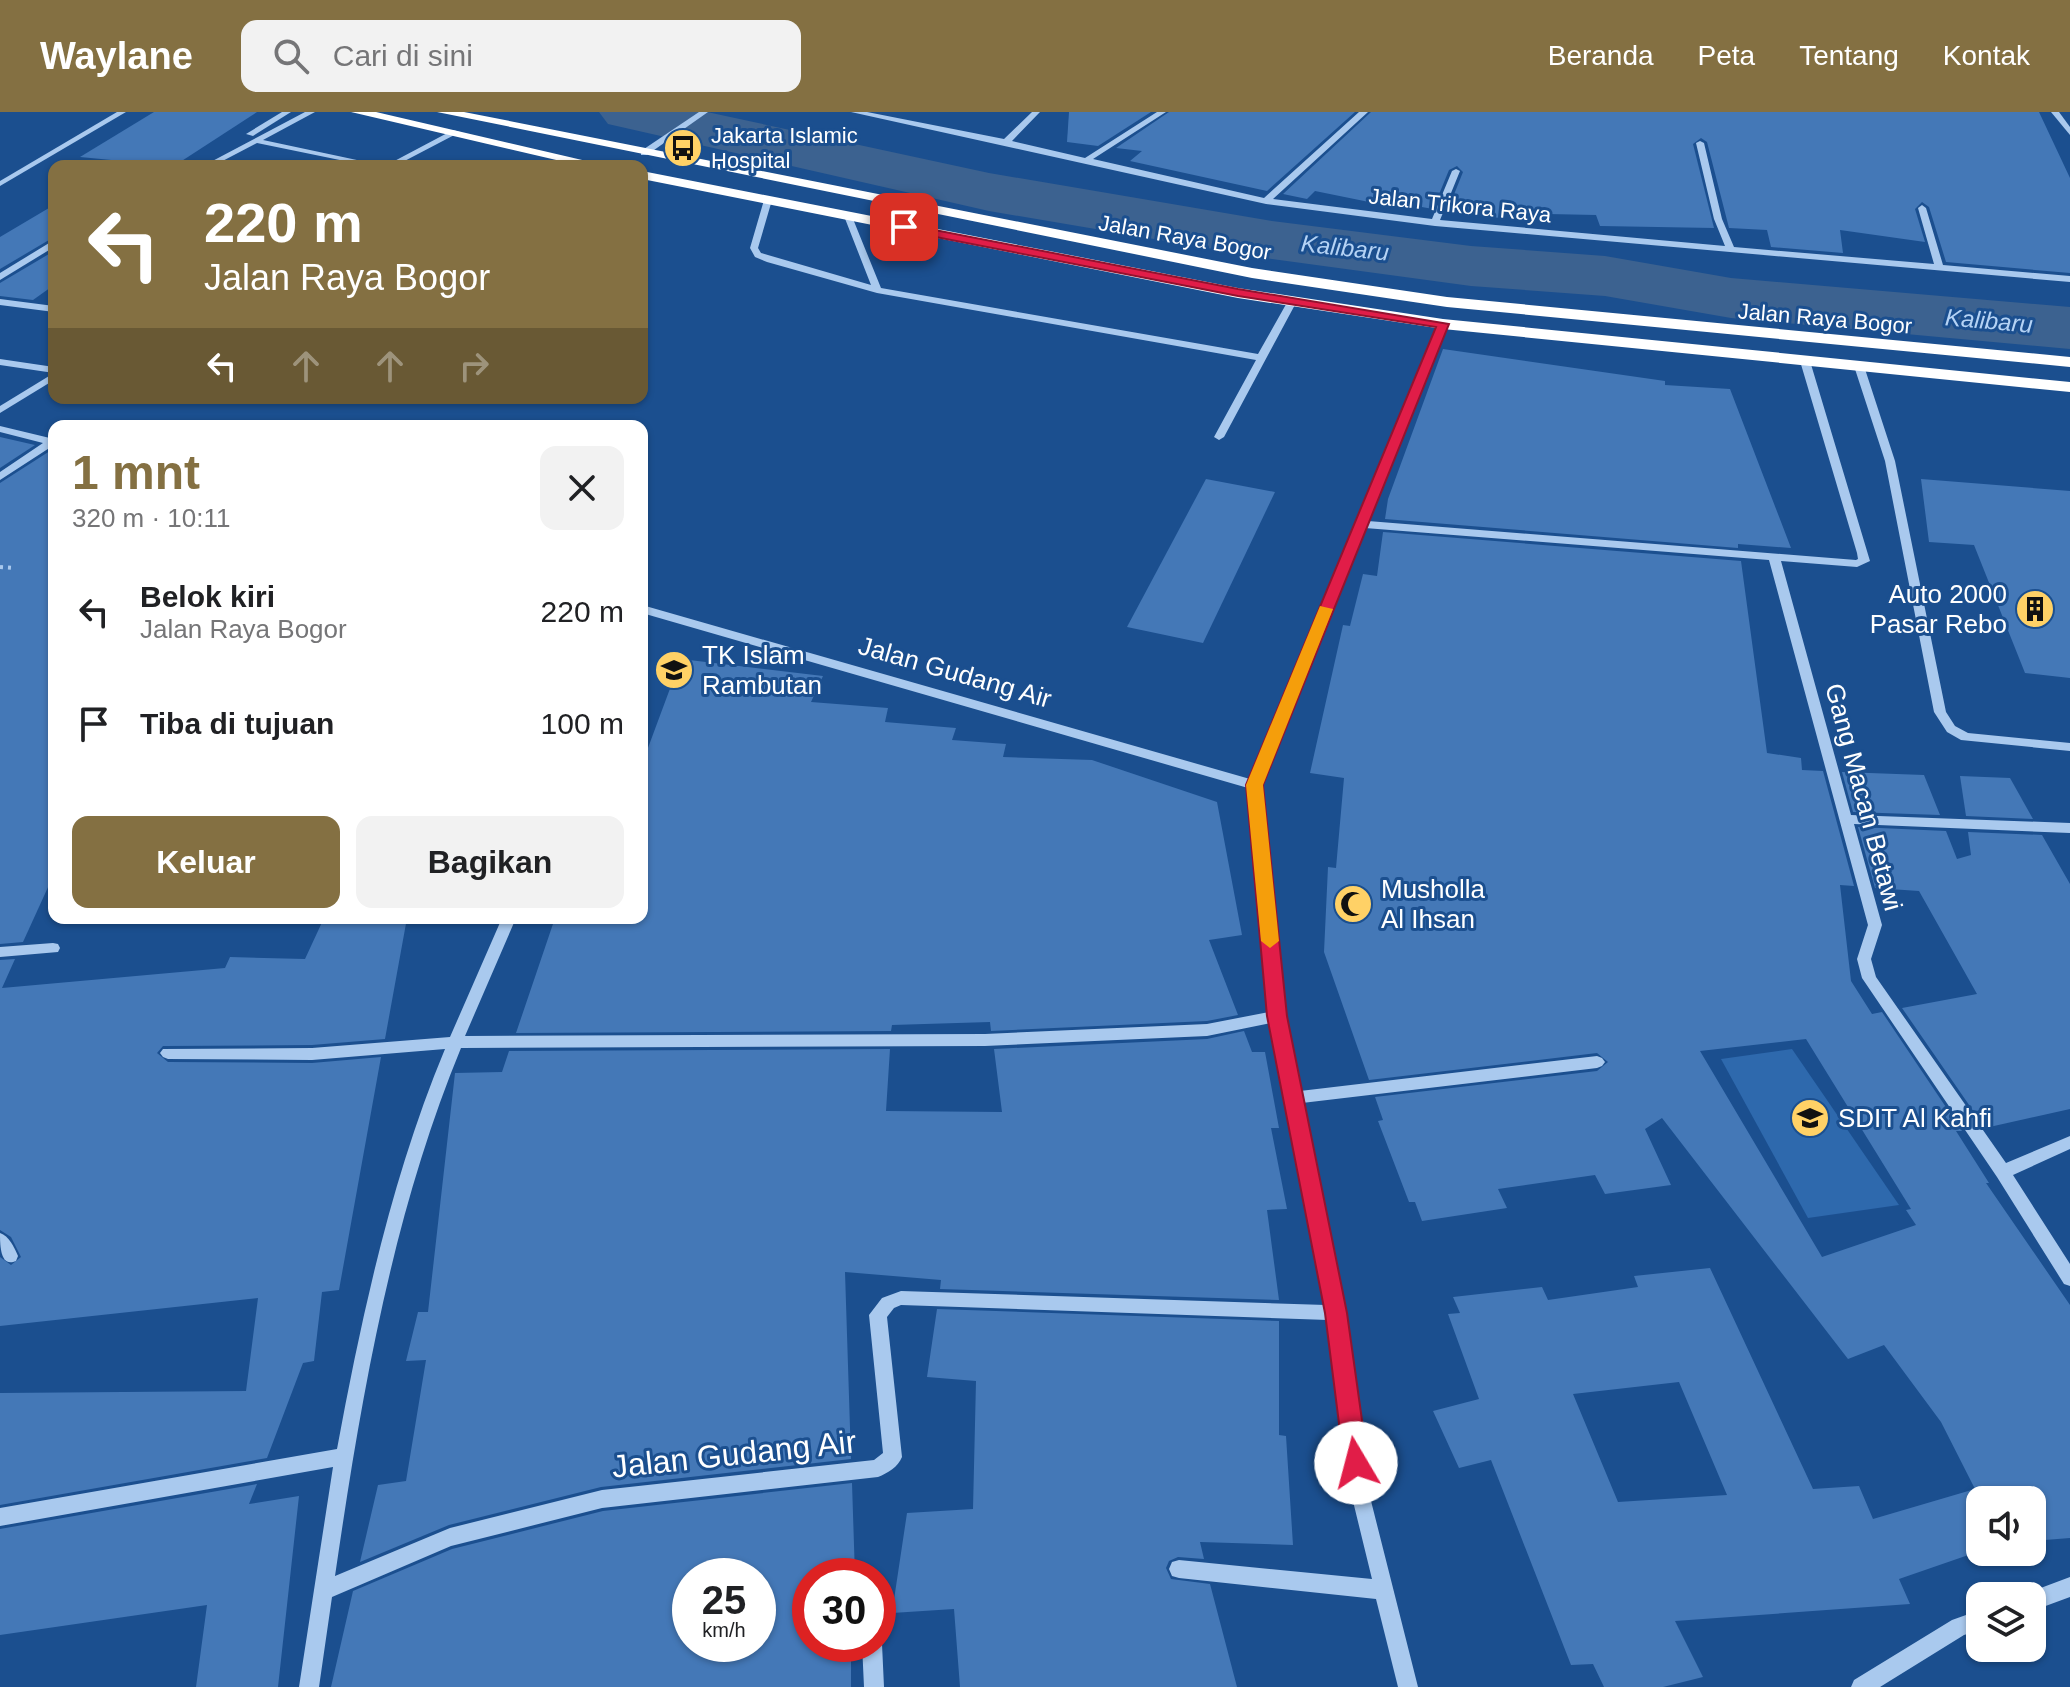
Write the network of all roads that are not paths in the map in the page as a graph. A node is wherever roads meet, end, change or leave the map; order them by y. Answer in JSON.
{"nodes":[{"id":1,"x":122,"y":112,"type":"edge"},
{"id":2,"x":287,"y":112,"type":"edge"},
{"id":3,"x":311,"y":112,"type":"edge"},
{"id":4,"x":358,"y":112,"type":"edge"},
{"id":5,"x":444,"y":112,"type":"edge"},
{"id":6,"x":704,"y":112,"type":"edge"},
{"id":7,"x":855,"y":112,"type":"edge"},
{"id":8,"x":1036,"y":112,"type":"edge"},
{"id":9,"x":1162,"y":112,"type":"edge"},
{"id":10,"x":1364,"y":112,"type":"edge"},
{"id":11,"x":2055,"y":112,"type":"edge"},
{"id":12,"x":456,"y":132,"type":"junction"},
{"id":13,"x":2070,"y":133,"type":"edge"},
{"id":14,"x":257,"y":141,"type":"junction"},
{"id":15,"x":1006,"y":142,"type":"junction"},
{"id":16,"x":1700,"y":143,"type":"dead end"},
{"id":17,"x":644,"y":153,"type":"junction"},
{"id":18,"x":204,"y":160,"type":"edge"},
{"id":19,"x":219,"y":160,"type":"edge"},
{"id":20,"x":351,"y":160,"type":"edge"},
{"id":21,"x":401,"y":160,"type":"edge"},
{"id":22,"x":575,"y":160,"type":"edge"},
{"id":23,"x":1087,"y":160,"type":"junction"},
{"id":24,"x":1456,"y":171,"type":"dead end"},
{"id":25,"x":648,"y":176,"type":"edge"},
{"id":26,"x":0,"y":184,"type":"edge"},
{"id":27,"x":768,"y":200,"type":"junction"},
{"id":28,"x":1266,"y":201,"type":"junction"},
{"id":29,"x":1922,"y":208,"type":"dead end"},
{"id":30,"x":848,"y":216,"type":"junction"},
{"id":31,"x":1435,"y":223,"type":"junction"},
{"id":32,"x":48,"y":247,"type":"edge"},
{"id":33,"x":1730,"y":248,"type":"junction"},
{"id":34,"x":1939,"y":267,"type":"junction"},
{"id":35,"x":0,"y":277,"type":"edge"},
{"id":36,"x":2070,"y":279,"type":"edge"},
{"id":37,"x":1305,"y":281,"type":"junction"},
{"id":38,"x":877,"y":290,"type":"junction"},
{"id":39,"x":1292,"y":301,"type":"junction"},
{"id":40,"x":0,"y":302,"type":"edge"},
{"id":41,"x":48,"y":308,"type":"edge"},
{"id":42,"x":1443,"y":324,"type":"junction"},
{"id":43,"x":1262,"y":358,"type":"junction"},
{"id":44,"x":1805,"y":361,"type":"junction"},
{"id":45,"x":0,"y":362,"type":"edge"},
{"id":46,"x":2070,"y":362,"type":"edge"},
{"id":47,"x":1859,"y":366,"type":"junction"},
{"id":48,"x":48,"y":369,"type":"edge"},
{"id":49,"x":48,"y":380,"type":"edge"},
{"id":50,"x":2070,"y":387,"type":"edge"},
{"id":51,"x":0,"y":410,"type":"edge"},
{"id":52,"x":0,"y":429,"type":"edge"},
{"id":53,"x":1219,"y":437,"type":"dead end"},
{"id":54,"x":48,"y":441,"type":"edge"},
{"id":55,"x":48,"y":445,"type":"edge"},
{"id":56,"x":0,"y":477,"type":"edge"},
{"id":57,"x":1359,"y":524,"type":"junction"},
{"id":58,"x":1774,"y":557,"type":"junction"},
{"id":59,"x":648,"y":611,"type":"edge"},
{"id":60,"x":2070,"y":747,"type":"edge"},
{"id":61,"x":1254,"y":785,"type":"junction"},
{"id":62,"x":1849,"y":819,"type":"junction"},
{"id":63,"x":2070,"y":828,"type":"edge"},
{"id":64,"x":506,"y":924,"type":"edge"},
{"id":65,"x":53,"y":948,"type":"dead end"},
{"id":66,"x":0,"y":952,"type":"edge"},
{"id":67,"x":1277,"y":1016,"type":"junction"},
{"id":68,"x":456,"y":1042,"type":"junction"},
{"id":69,"x":168,"y":1053,"type":"dead end"},
{"id":70,"x":1597,"y":1062,"type":"dead end"},
{"id":71,"x":1294,"y":1098,"type":"junction"},
{"id":72,"x":2070,"y":1142,"type":"edge"},
{"id":73,"x":2003,"y":1172,"type":"junction"},
{"id":74,"x":0,"y":1240,"type":"edge"},
{"id":75,"x":10,"y":1256,"type":"dead end"},
{"id":76,"x":2070,"y":1279,"type":"edge"},
{"id":77,"x":1336,"y":1313,"type":"junction"},
{"id":78,"x":342,"y":1457,"type":"junction"},
{"id":79,"x":0,"y":1517,"type":"edge"},
{"id":80,"x":1179,"y":1569,"type":"dead end"},
{"id":81,"x":2070,"y":1587,"type":"edge"},
{"id":82,"x":1382,"y":1590,"type":"junction"},
{"id":83,"x":322,"y":1591,"type":"junction"},
{"id":84,"x":2046,"y":1596,"type":"edge"},
{"id":85,"x":1966,"y":1625,"type":"edge"},
{"id":86,"x":873,"y":1662,"type":"edge"},
{"id":87,"x":309,"y":1687,"type":"edge"},
{"id":88,"x":874,"y":1687,"type":"edge"},
{"id":89,"x":1408,"y":1687,"type":"edge"},
{"id":90,"x":1861,"y":1687,"type":"edge"}],
"edges":[{"from":1,"to":26,"type":"street"},
{"from":2,"to":18,"type":"street"},
{"from":3,"to":14,"type":"street"},
{"from":4,"to":12,"type":"highway"},
{"from":5,"to":17,"type":"highway","name":"Jalan Raya Bogor"},
{"from":6,"to":17,"type":"street"},
{"from":7,"to":15,"type":"street","name":"Jalan Trikora Raya"},
{"from":8,"to":15,"type":"street"},
{"from":9,"to":23,"type":"street"},
{"from":10,"to":28,"type":"street"},
{"from":11,"to":13,"type":"street"},
{"from":12,"to":21,"type":"street"},
{"from":12,"to":22,"type":"highway"},
{"from":14,"to":19,"type":"street"},
{"from":14,"to":20,"type":"street"},
{"from":15,"to":23,"type":"street","name":"Jalan Trikora Raya"},
{"from":16,"to":33,"type":"street"},
{"from":17,"to":37,"type":"highway","name":"Jalan Raya Bogor"},
{"from":23,"to":28,"type":"street","name":"Jalan Trikora Raya"},
{"from":24,"to":31,"type":"street"},
{"from":25,"to":27,"type":"highway","name":"Jalan Raya Bogor"},
{"from":27,"to":30,"type":"highway","name":"Jalan Raya Bogor"},
{"from":27,"to":38,"type":"street"},
{"from":28,"to":31,"type":"street","name":"Jalan Trikora Raya"},
{"from":29,"to":34,"type":"street"},
{"from":30,"to":38,"type":"street"},
{"from":30,"to":39,"type":"highway","name":"Jalan Raya Bogor"},
{"from":31,"to":33,"type":"street","name":"Jalan Trikora Raya"},
{"from":32,"to":35,"type":"street"},
{"from":33,"to":34,"type":"street","name":"Jalan Trikora Raya"},
{"from":34,"to":36,"type":"street","name":"Jalan Trikora Raya"},
{"from":37,"to":39,"type":"highway"},
{"from":37,"to":46,"type":"highway","name":"Jalan Raya Bogor"},
{"from":38,"to":43,"type":"street"},
{"from":39,"to":42,"type":"highway","name":"Jalan Raya Bogor"},
{"from":39,"to":43,"type":"street"},
{"from":40,"to":41,"type":"street"},
{"from":42,"to":44,"type":"highway","name":"Jalan Raya Bogor"},
{"from":42,"to":57,"type":"street"},
{"from":43,"to":53,"type":"street"},
{"from":44,"to":47,"type":"highway","name":"Jalan Raya Bogor"},
{"from":44,"to":58,"type":"street"},
{"from":45,"to":48,"type":"street"},
{"from":47,"to":50,"type":"highway","name":"Jalan Raya Bogor"},
{"from":47,"to":60,"type":"street"},
{"from":49,"to":51,"type":"street"},
{"from":52,"to":54,"type":"street"},
{"from":55,"to":56,"type":"street"},
{"from":57,"to":58,"type":"street"},
{"from":57,"to":61,"type":"street"},
{"from":58,"to":62,"type":"street","name":"Gang Macan Betawi"},
{"from":59,"to":61,"type":"street","name":"Jalan Gudang Air"},
{"from":61,"to":67,"type":"street"},
{"from":62,"to":63,"type":"street"},
{"from":62,"to":73,"type":"street","name":"Gang Macan Betawi"},
{"from":64,"to":68,"type":"street"},
{"from":65,"to":66,"type":"street"},
{"from":67,"to":68,"type":"street"},
{"from":67,"to":71,"type":"street"},
{"from":68,"to":69,"type":"street"},
{"from":68,"to":78,"type":"street"},
{"from":70,"to":71,"type":"street"},
{"from":71,"to":77,"type":"street"},
{"from":72,"to":73,"type":"street"},
{"from":73,"to":76,"type":"street","name":"Gang Macan Betawi"},
{"from":74,"to":75,"type":"street"},
{"from":77,"to":82,"type":"street"},
{"from":77,"to":83,"type":"street","name":"Jalan Gudang Air"},
{"from":78,"to":79,"type":"street"},
{"from":78,"to":83,"type":"street"},
{"from":80,"to":82,"type":"street"},
{"from":81,"to":84,"type":"street"},
{"from":82,"to":89,"type":"street"},
{"from":83,"to":87,"type":"street"},
{"from":85,"to":90,"type":"street"},
{"from":86,"to":88,"type":"street"}]}
